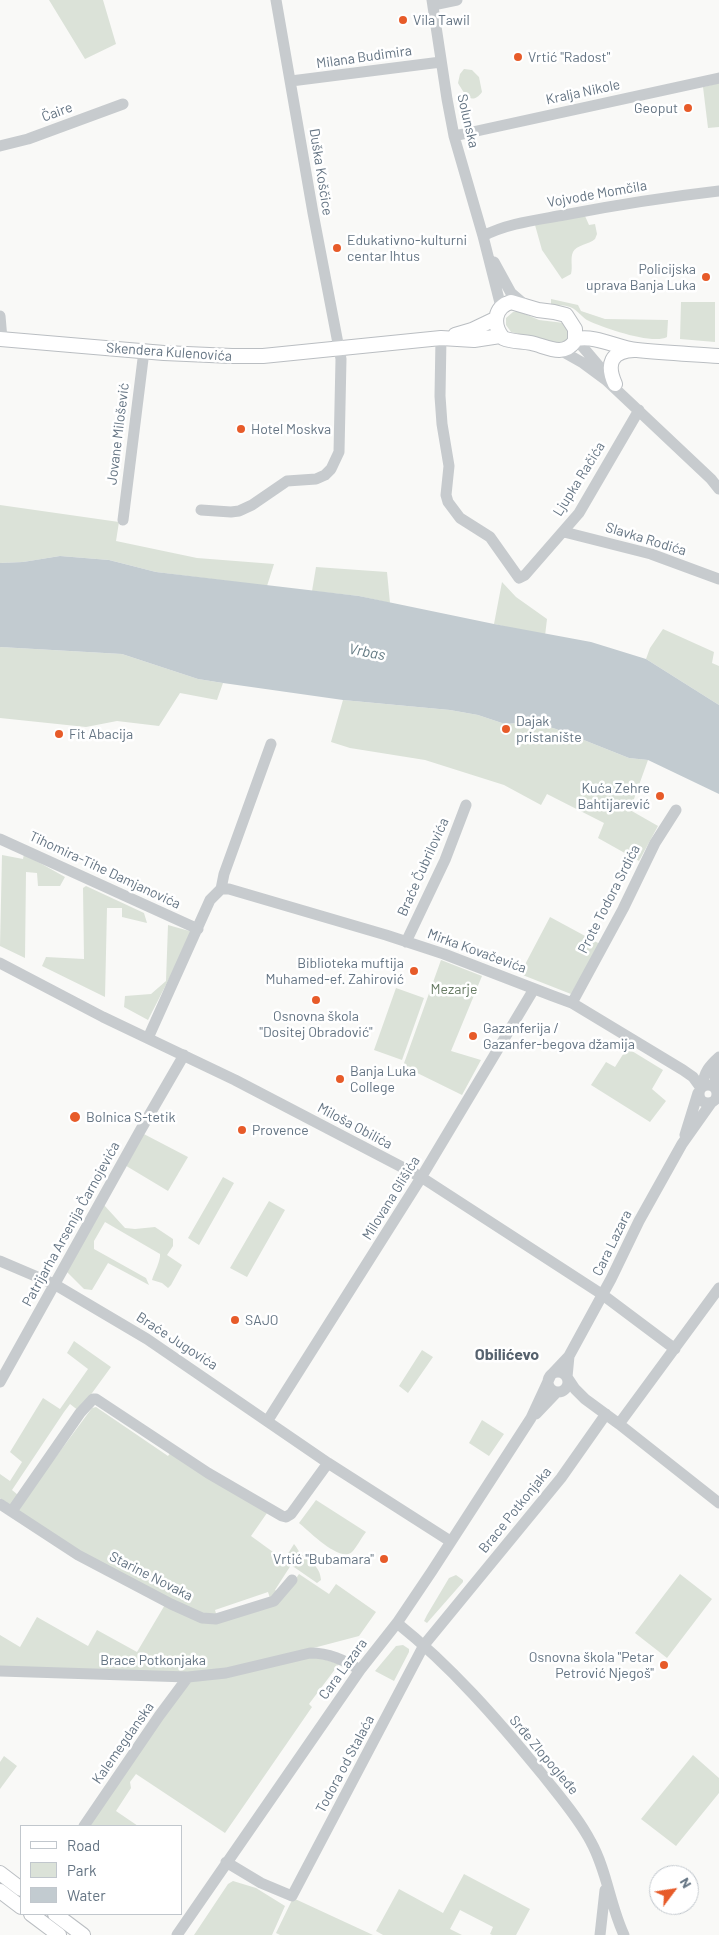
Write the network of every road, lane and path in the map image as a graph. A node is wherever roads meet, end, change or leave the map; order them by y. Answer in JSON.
{"nodes":[{"id":1,"x":276,"y":0,"type":"edge"},
{"id":2,"x":457,"y":0,"type":"edge"},
{"id":3,"x":433,"y":3,"type":"edge"},
{"id":4,"x":441,"y":62,"type":"junction"},
{"id":5,"x":719,"y":78,"type":"edge"},
{"id":6,"x":291,"y":81,"type":"junction"},
{"id":7,"x":123,"y":104,"type":"dead end"},
{"id":8,"x":454,"y":136,"type":"junction"},
{"id":9,"x":0,"y":146,"type":"edge"},
{"id":10,"x":719,"y":191,"type":"edge"},
{"id":11,"x":484,"y":241,"type":"junction"},
{"id":12,"x":526,"y":306,"type":"junction"},
{"id":13,"x":498,"y":313,"type":"junction"},
{"id":14,"x":0,"y":316,"type":"edge"},
{"id":15,"x":570,"y":319,"type":"junction"},
{"id":16,"x":500,"y":336,"type":"junction"},
{"id":17,"x":443,"y":338,"type":"junction"},
{"id":18,"x":1,"y":339,"type":"edge"},
{"id":19,"x":576,"y":339,"type":"junction"},
{"id":20,"x":338,"y":348,"type":"junction"},
{"id":21,"x":560,"y":350,"type":"junction"},
{"id":22,"x":643,"y":350,"type":"junction"},
{"id":23,"x":144,"y":351,"type":"junction"},
{"id":24,"x":719,"y":356,"type":"edge"},
{"id":25,"x":615,"y":384,"type":"junction"},
{"id":26,"x":630,"y":401,"type":"junction"},
{"id":27,"x":640,"y":410,"type":"junction"},
{"id":28,"x":719,"y":489,"type":"edge"},
{"id":29,"x":202,"y":510,"type":"dead end"},
{"id":30,"x":123,"y":520,"type":"dead end"},
{"id":31,"x":564,"y":532,"type":"junction"},
{"id":32,"x":719,"y":579,"type":"edge"},
{"id":33,"x":271,"y":744,"type":"dead end"},
{"id":34,"x":466,"y":805,"type":"dead end"},
{"id":35,"x":676,"y":810,"type":"dead end"},
{"id":36,"x":0,"y":838,"type":"edge"},
{"id":37,"x":221,"y":889,"type":"junction"},
{"id":38,"x":198,"y":929,"type":"junction"},
{"id":39,"x":406,"y":942,"type":"junction"},
{"id":40,"x":0,"y":964,"type":"edge"},
{"id":41,"x":534,"y":988,"type":"junction"},
{"id":42,"x":572,"y":1004,"type":"junction"},
{"id":43,"x":148,"y":1038,"type":"junction"},
{"id":44,"x":184,"y":1055,"type":"junction"},
{"id":45,"x":716,"y":1060,"type":"edge"},
{"id":46,"x":683,"y":1070,"type":"junction"},
{"id":47,"x":701,"y":1089,"type":"junction"},
{"id":48,"x":716,"y":1098,"type":"edge"},
{"id":49,"x":682,"y":1144,"type":"junction"},
{"id":50,"x":421,"y":1178,"type":"junction"},
{"id":51,"x":0,"y":1261,"type":"edge"},
{"id":52,"x":54,"y":1284,"type":"junction"},
{"id":53,"x":719,"y":1288,"type":"edge"},
{"id":54,"x":602,"y":1295,"type":"junction"},
{"id":55,"x":676,"y":1349,"type":"junction"},
{"id":56,"x":569,"y":1356,"type":"junction"},
{"id":57,"x":551,"y":1375,"type":"junction"},
{"id":58,"x":567,"y":1377,"type":"junction"},
{"id":59,"x":0,"y":1382,"type":"edge"},
{"id":60,"x":559,"y":1392,"type":"junction"},
{"id":61,"x":585,"y":1399,"type":"junction"},
{"id":62,"x":606,"y":1414,"type":"junction"},
{"id":63,"x":531,"y":1418,"type":"junction"},
{"id":64,"x":268,"y":1420,"type":"junction"},
{"id":65,"x":619,"y":1424,"type":"junction"},
{"id":66,"x":328,"y":1462,"type":"junction"},
{"id":67,"x":719,"y":1503,"type":"edge"},
{"id":68,"x":0,"y":1504,"type":"edge"},
{"id":69,"x":12,"y":1512,"type":"junction"},
{"id":70,"x":450,"y":1542,"type":"junction"},
{"id":71,"x":292,"y":1580,"type":"dead end"},
{"id":72,"x":397,"y":1623,"type":"junction"},
{"id":73,"x":424,"y":1645,"type":"junction"},
{"id":74,"x":360,"y":1670,"type":"junction"},
{"id":75,"x":0,"y":1671,"type":"edge"},
{"id":76,"x":188,"y":1677,"type":"junction"},
{"id":77,"x":85,"y":1825,"type":"edge"},
{"id":78,"x":226,"y":1862,"type":"junction"},
{"id":79,"x":0,"y":1873,"type":"edge"},
{"id":80,"x":605,"y":1881,"type":"junction"},
{"id":81,"x":20,"y":1888,"type":"edge"},
{"id":82,"x":0,"y":1891,"type":"edge"},
{"id":83,"x":20,"y":1906,"type":"edge"},
{"id":84,"x":32,"y":1915,"type":"edge"},
{"id":85,"x":56,"y":1915,"type":"edge"},
{"id":86,"x":59,"y":1935,"type":"edge"},
{"id":87,"x":84,"y":1935,"type":"edge"},
{"id":88,"x":177,"y":1935,"type":"edge"},
{"id":89,"x":600,"y":1935,"type":"edge"},
{"id":90,"x":624,"y":1935,"type":"edge"}],
"edges":[{"from":1,"to":6,"type":"street","name":"Duška Koščice"},
{"from":2,"to":3,"type":"street"},
{"from":3,"to":4,"type":"street","name":"Solunska"},
{"from":4,"to":6,"type":"street","name":"Milana Budimira"},
{"from":4,"to":8,"type":"street","name":"Solunska"},
{"from":5,"to":8,"type":"street","name":"Kralja Nikole"},
{"from":6,"to":20,"type":"street","name":"Duška Koščice"},
{"from":7,"to":9,"type":"street","name":"Čaire"},
{"from":8,"to":11,"type":"street","name":"Solunska"},
{"from":10,"to":11,"type":"street","name":"Vojvode Momčila"},
{"from":11,"to":12,"type":"street","name":"Solunska"},
{"from":11,"to":13,"type":"street","name":"Solunska"},
{"from":12,"to":13,"type":"main road"},
{"from":12,"to":15,"type":"main road"},
{"from":13,"to":16,"type":"main road"},
{"from":13,"to":17,"type":"main road","name":"Skendera Kulenovića"},
{"from":14,"to":18,"type":"street"},
{"from":15,"to":19,"type":"main road"},
{"from":15,"to":22,"type":"main road"},
{"from":16,"to":17,"type":"main road","name":"Skendera Kulenovića"},
{"from":16,"to":21,"type":"main road"},
{"from":17,"to":20,"type":"main road","name":"Skendera Kulenovića"},
{"from":17,"to":31,"type":"street","name":"Ljupka Račića"},
{"from":18,"to":23,"type":"main road","name":"Skendera Kulenovića"},
{"from":19,"to":21,"type":"main road"},
{"from":19,"to":22,"type":"main road"},
{"from":19,"to":25,"type":"street"},
{"from":20,"to":23,"type":"main road","name":"Skendera Kulenovića"},
{"from":20,"to":29,"type":"street"},
{"from":21,"to":26,"type":"street"},
{"from":22,"to":24,"type":"main road"},
{"from":22,"to":25,"type":"main road"},
{"from":23,"to":30,"type":"street","name":"Jovane Milošević"},
{"from":25,"to":26,"type":"street"},
{"from":26,"to":27,"type":"street"},
{"from":27,"to":28,"type":"street"},
{"from":27,"to":31,"type":"street","name":"Ljupka Račića"},
{"from":31,"to":32,"type":"street","name":"Slavka Rodića"},
{"from":33,"to":37,"type":"street"},
{"from":34,"to":39,"type":"street","name":"Braće Čubrilovića"},
{"from":35,"to":42,"type":"street","name":"Prote Todora Srdića"},
{"from":36,"to":38,"type":"street","name":"Tihomira-Tihe Damjanovića"},
{"from":37,"to":38,"type":"street"},
{"from":37,"to":39,"type":"street","name":"Mirka Kovačevića"},
{"from":38,"to":43,"type":"street"},
{"from":39,"to":41,"type":"street","name":"Mirka Kovačevića"},
{"from":40,"to":43,"type":"street","name":"Miloša Obilića"},
{"from":41,"to":42,"type":"street","name":"Mirka Kovačevića"},
{"from":41,"to":50,"type":"street","name":"Milovana Glišića"},
{"from":42,"to":46,"type":"street","name":"Mirka Kovačevića"},
{"from":43,"to":44,"type":"street","name":"Miloša Obilića"},
{"from":44,"to":50,"type":"street","name":"Miloša Obilića"},
{"from":44,"to":52,"type":"street","name":"Patrijarha Arsenija Čarnojevića"},
{"from":45,"to":46,"type":"street"},
{"from":45,"to":47,"type":"street","name":"Cara Lazara"},
{"from":45,"to":48,"type":"street"},
{"from":46,"to":47,"type":"street","name":"Mirka Kovačevića"},
{"from":47,"to":48,"type":"street"},
{"from":47,"to":48,"type":"street","name":"Mirka Kovačevića"},
{"from":47,"to":49,"type":"street","name":"Cara Lazara"},
{"from":48,"to":49,"type":"street","name":"Cara Lazara"},
{"from":49,"to":54,"type":"street","name":"Cara Lazara"},
{"from":50,"to":54,"type":"street","name":"Miloša Obilića"},
{"from":50,"to":64,"type":"street","name":"Milovana Glišića"},
{"from":51,"to":52,"type":"street","name":"Braće Jugovića"},
{"from":52,"to":59,"type":"street","name":"Patrijarha Arsenija Čarnojevića"},
{"from":52,"to":64,"type":"street","name":"Braće Jugovića"},
{"from":53,"to":55,"type":"street"},
{"from":54,"to":55,"type":"street","name":"Miloša Obilića"},
{"from":54,"to":56,"type":"street","name":"Cara Lazara"},
{"from":55,"to":65,"type":"street"},
{"from":56,"to":57,"type":"street","name":"Cara Lazara"},
{"from":56,"to":58,"type":"street","name":"Cara Lazara"},
{"from":57,"to":58,"type":"street"},
{"from":57,"to":60,"type":"street"},
{"from":57,"to":63,"type":"street","name":"Cara Lazara"},
{"from":58,"to":60,"type":"street","name":"Cara Lazara"},
{"from":58,"to":61,"type":"street"},
{"from":60,"to":61,"type":"street"},
{"from":60,"to":63,"type":"street","name":"Cara Lazara"},
{"from":61,"to":62,"type":"street"},
{"from":62,"to":65,"type":"street"},
{"from":62,"to":73,"type":"street","name":"Brace Potkonjaka"},
{"from":63,"to":70,"type":"street","name":"Cara Lazara"},
{"from":64,"to":66,"type":"street","name":"Braće Jugovića"},
{"from":65,"to":67,"type":"street"},
{"from":66,"to":69,"type":"street"},
{"from":66,"to":70,"type":"street","name":"Braće Jugovića"},
{"from":68,"to":69,"type":"street","name":"Starine Novaka"},
{"from":69,"to":71,"type":"street","name":"Starine Novaka"},
{"from":70,"to":72,"type":"street","name":"Cara Lazara"},
{"from":72,"to":73,"type":"street","name":"Srđe Zlopogleđe"},
{"from":72,"to":74,"type":"street","name":"Cara Lazara"},
{"from":73,"to":78,"type":"street","name":"Todora od Stalaća"},
{"from":73,"to":80,"type":"street","name":"Srđe Zlopogleđe"},
{"from":74,"to":76,"type":"street","name":"Brace Potkonjaka"},
{"from":74,"to":78,"type":"street","name":"Cara Lazara"},
{"from":75,"to":76,"type":"street","name":"Brace Potkonjaka"},
{"from":76,"to":77,"type":"street","name":"Kalemegdanska"},
{"from":78,"to":88,"type":"street","name":"Cara Lazara"},
{"from":79,"to":81,"type":"main road"},
{"from":80,"to":89,"type":"street"},
{"from":80,"to":90,"type":"street","name":"Srđe Zlopogleđe"},
{"from":82,"to":83,"type":"main road"},
{"from":84,"to":86,"type":"main road"},
{"from":85,"to":87,"type":"main road"}]}
